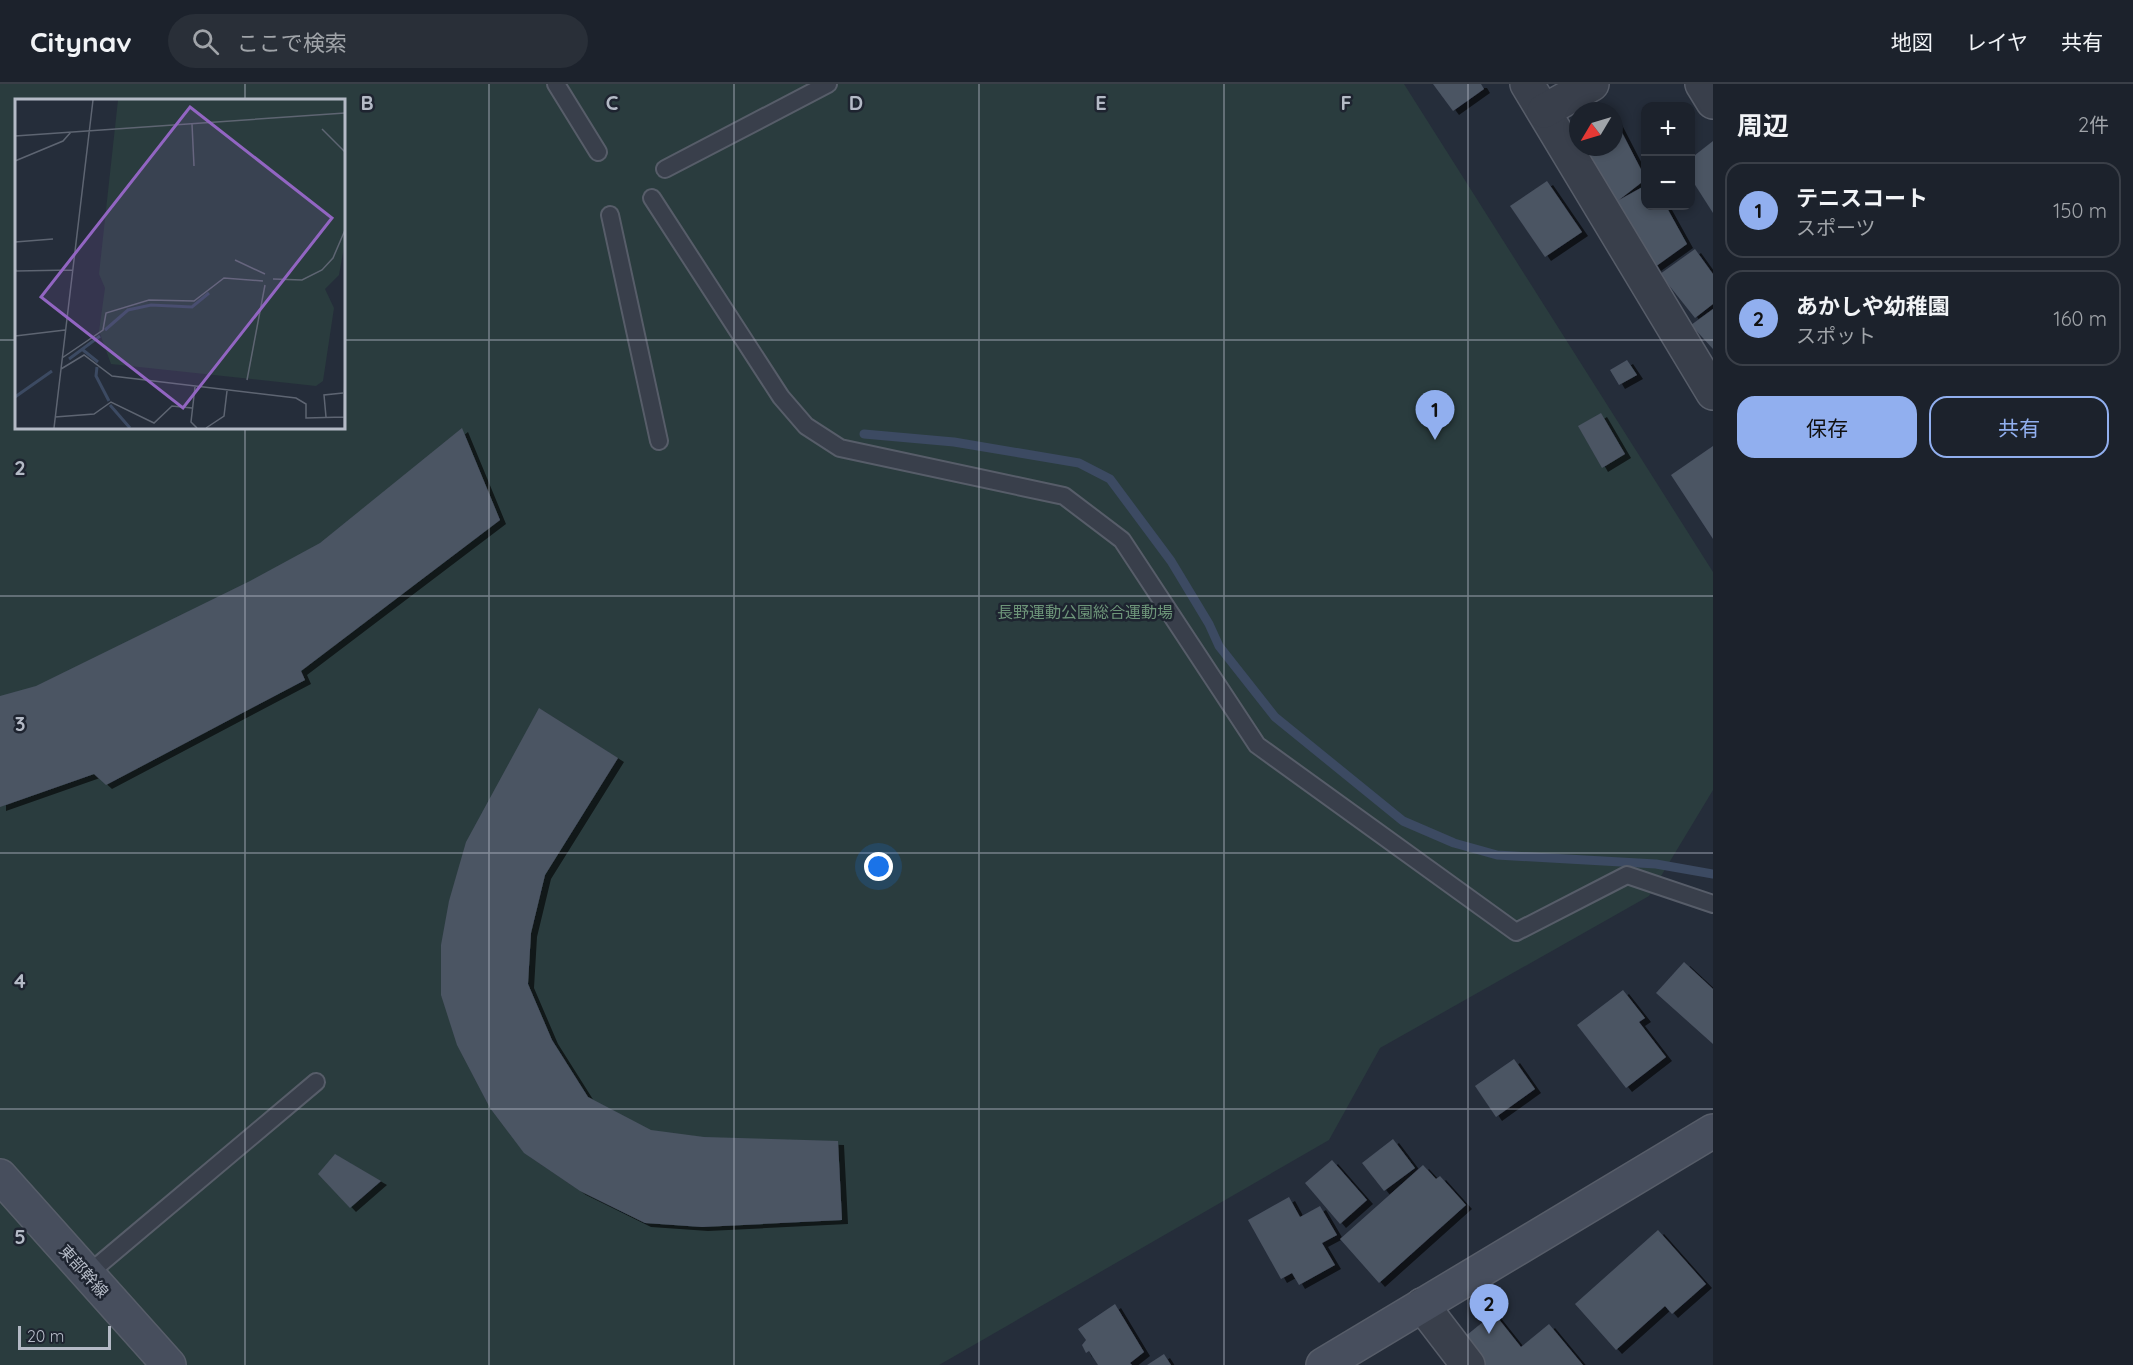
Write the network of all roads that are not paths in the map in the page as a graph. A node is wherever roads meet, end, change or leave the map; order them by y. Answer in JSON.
{"nodes":[{"id":1,"x":556,"y":84,"type":"edge"},
{"id":2,"x":828,"y":84,"type":"edge"},
{"id":3,"x":1527,"y":84,"type":"edge"},
{"id":4,"x":1592,"y":84,"type":"edge"},
{"id":5,"x":1702,"y":84,"type":"edge"},
{"id":6,"x":1713,"y":102,"type":"edge"},
{"id":7,"x":1544,"y":111,"type":"junction"},
{"id":8,"x":598,"y":152,"type":"dead end"},
{"id":9,"x":665,"y":169,"type":"dead end"},
{"id":10,"x":652,"y":198,"type":"dead end"},
{"id":11,"x":610,"y":215,"type":"dead end"},
{"id":12,"x":1713,"y":393,"type":"edge"},
{"id":13,"x":659,"y":441,"type":"dead end"},
{"id":14,"x":1713,"y":904,"type":"edge"},
{"id":15,"x":316,"y":1082,"type":"dead end"},
{"id":16,"x":1713,"y":1131,"type":"edge"},
{"id":17,"x":0,"y":1176,"type":"edge"},
{"id":18,"x":88,"y":1274,"type":"junction"},
{"id":19,"x":1422,"y":1305,"type":"junction"},
{"id":20,"x":169,"y":1365,"type":"edge"},
{"id":21,"x":1323,"y":1365,"type":"edge"},
{"id":22,"x":1468,"y":1365,"type":"edge"}],
"edges":[{"from":1,"to":8,"type":"lane"},
{"from":2,"to":9,"type":"lane"},
{"from":3,"to":7,"type":"street"},
{"from":4,"to":7,"type":"street"},
{"from":5,"to":6,"type":"street"},
{"from":7,"to":12,"type":"street"},
{"from":10,"to":14,"type":"lane"},
{"from":11,"to":13,"type":"lane"},
{"from":15,"to":18,"type":"lane"},
{"from":16,"to":19,"type":"street"},
{"from":17,"to":18,"type":"street","name":"東部幹線"},
{"from":18,"to":20,"type":"street","name":"東部幹線"},
{"from":19,"to":21,"type":"street"},
{"from":19,"to":22,"type":"street"}]}
